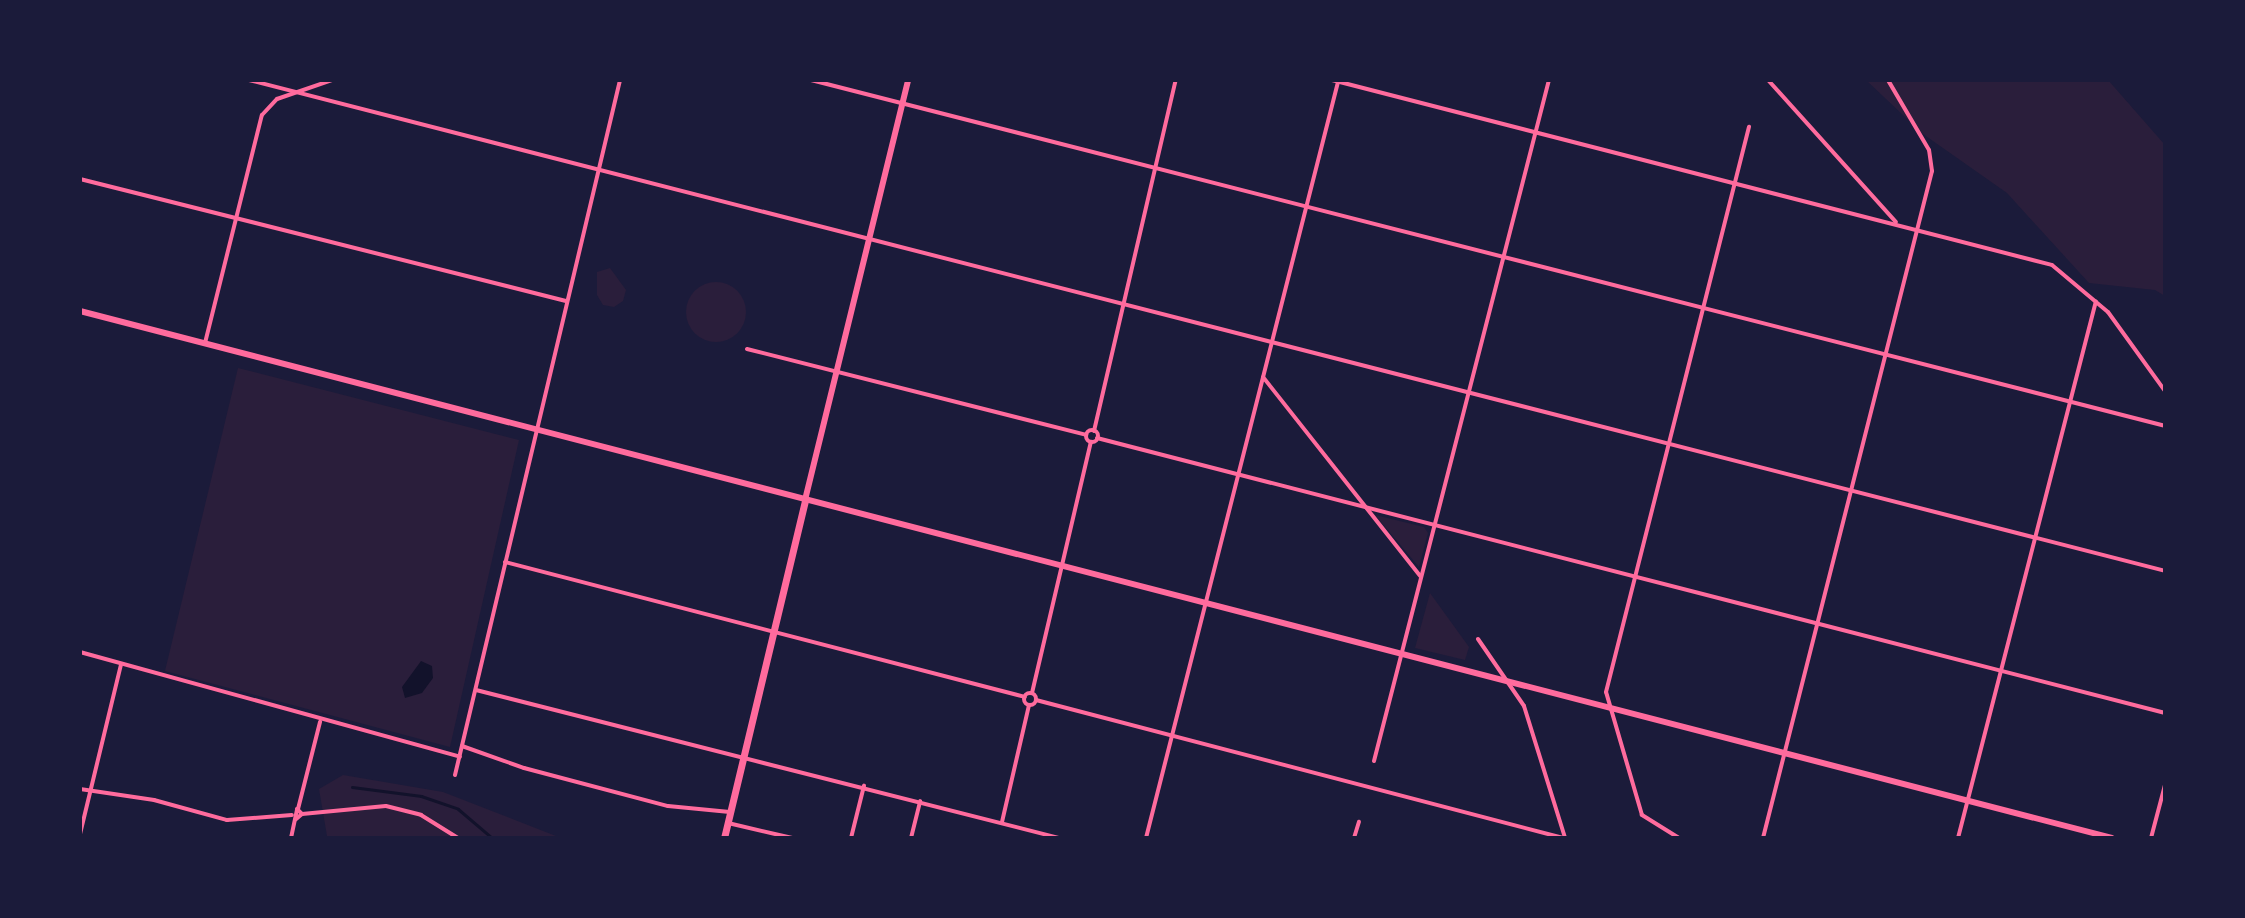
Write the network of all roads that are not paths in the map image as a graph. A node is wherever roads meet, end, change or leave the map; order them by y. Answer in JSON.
{"nodes":[{"id":1,"x":249,"y":80,"type":"edge"},
{"id":2,"x":332,"y":80,"type":"edge"},
{"id":3,"x":620,"y":80,"type":"edge"},
{"id":4,"x":811,"y":80,"type":"edge"},
{"id":5,"x":908,"y":80,"type":"edge"},
{"id":6,"x":1176,"y":80,"type":"edge"},
{"id":7,"x":1549,"y":80,"type":"edge"},
{"id":8,"x":1768,"y":80,"type":"edge"},
{"id":9,"x":1888,"y":80,"type":"edge"},
{"id":10,"x":1336,"y":81,"type":"edge"},
{"id":11,"x":299,"y":92,"type":"junction"},
{"id":12,"x":903,"y":103,"type":"junction"},
{"id":13,"x":1749,"y":127,"type":"dead end"},
{"id":14,"x":1535,"y":132,"type":"junction"},
{"id":15,"x":599,"y":168,"type":"junction"},
{"id":16,"x":1155,"y":168,"type":"junction"},
{"id":17,"x":80,"y":179,"type":"edge"},
{"id":18,"x":1736,"y":184,"type":"junction"},
{"id":19,"x":1304,"y":207,"type":"junction"},
{"id":20,"x":235,"y":218,"type":"junction"},
{"id":21,"x":1898,"y":224,"type":"junction"},
{"id":22,"x":1918,"y":229,"type":"junction"},
{"id":23,"x":869,"y":236,"type":"junction"},
{"id":24,"x":1504,"y":257,"type":"junction"},
{"id":25,"x":566,"y":301,"type":"junction"},
{"id":26,"x":2096,"y":301,"type":"junction"},
{"id":27,"x":1125,"y":303,"type":"junction"},
{"id":28,"x":1703,"y":309,"type":"junction"},
{"id":29,"x":80,"y":311,"type":"edge"},
{"id":30,"x":1271,"y":340,"type":"junction"},
{"id":31,"x":205,"y":343,"type":"junction"},
{"id":32,"x":747,"y":349,"type":"dead end"},
{"id":33,"x":1886,"y":356,"type":"junction"},
{"id":34,"x":837,"y":371,"type":"junction"},
{"id":35,"x":1263,"y":377,"type":"junction"},
{"id":36,"x":1469,"y":391,"type":"junction"},
{"id":37,"x":2165,"y":391,"type":"edge"},
{"id":38,"x":2069,"y":403,"type":"junction"},
{"id":39,"x":2165,"y":426,"type":"edge"},
{"id":40,"x":536,"y":428,"type":"junction"},
{"id":41,"x":1094,"y":431,"type":"junction"},
{"id":42,"x":1086,"y":435,"type":"junction"},
{"id":43,"x":1097,"y":438,"type":"junction"},
{"id":44,"x":1091,"y":442,"type":"junction"},
{"id":45,"x":1670,"y":443,"type":"junction"},
{"id":46,"x":1239,"y":475,"type":"junction"},
{"id":47,"x":1852,"y":490,"type":"junction"},
{"id":48,"x":805,"y":500,"type":"junction"},
{"id":49,"x":1362,"y":506,"type":"junction"},
{"id":50,"x":1435,"y":524,"type":"junction"},
{"id":51,"x":2035,"y":537,"type":"junction"},
{"id":52,"x":505,"y":562,"type":"junction"},
{"id":53,"x":1062,"y":566,"type":"junction"},
{"id":54,"x":2165,"y":571,"type":"edge"},
{"id":55,"x":1636,"y":576,"type":"junction"},
{"id":56,"x":1421,"y":578,"type":"junction"},
{"id":57,"x":1205,"y":605,"type":"junction"},
{"id":58,"x":1818,"y":623,"type":"junction"},
{"id":59,"x":773,"y":631,"type":"junction"},
{"id":60,"x":1478,"y":639,"type":"dead end"},
{"id":61,"x":80,"y":652,"type":"edge"},
{"id":62,"x":1401,"y":655,"type":"junction"},
{"id":63,"x":122,"y":664,"type":"junction"},
{"id":64,"x":2001,"y":670,"type":"junction"},
{"id":65,"x":1513,"y":685,"type":"junction"},
{"id":66,"x":475,"y":690,"type":"junction"},
{"id":67,"x":1032,"y":693,"type":"junction"},
{"id":68,"x":1025,"y":697,"type":"junction"},
{"id":69,"x":1036,"y":700,"type":"junction"},
{"id":70,"x":1029,"y":705,"type":"junction"},
{"id":71,"x":1609,"y":709,"type":"junction"},
{"id":72,"x":2165,"y":713,"type":"edge"},
{"id":73,"x":321,"y":721,"type":"junction"},
{"id":74,"x":1172,"y":737,"type":"junction"},
{"id":75,"x":462,"y":746,"type":"junction"},
{"id":76,"x":1784,"y":754,"type":"junction"},
{"id":77,"x":743,"y":756,"type":"junction"},
{"id":78,"x":460,"y":757,"type":"junction"},
{"id":79,"x":1374,"y":761,"type":"dead end"},
{"id":80,"x":455,"y":775,"type":"dead end"},
{"id":81,"x":2165,"y":785,"type":"edge"},
{"id":82,"x":864,"y":786,"type":"junction"},
{"id":83,"x":80,"y":789,"type":"edge"},
{"id":84,"x":90,"y":792,"type":"junction"},
{"id":85,"x":920,"y":801,"type":"junction"},
{"id":86,"x":1967,"y":801,"type":"junction"},
{"id":87,"x":300,"y":811,"type":"junction"},
{"id":88,"x":730,"y":812,"type":"junction"},
{"id":89,"x":294,"y":817,"type":"junction"},
{"id":90,"x":1002,"y":822,"type":"junction"},
{"id":91,"x":1359,"y":822,"type":"dead end"},
{"id":92,"x":728,"y":823,"type":"junction"},
{"id":93,"x":80,"y":834,"type":"edge"},
{"id":94,"x":291,"y":838,"type":"edge"},
{"id":95,"x":458,"y":838,"type":"edge"},
{"id":96,"x":724,"y":838,"type":"edge"},
{"id":97,"x":792,"y":838,"type":"edge"},
{"id":98,"x":851,"y":838,"type":"edge"},
{"id":99,"x":911,"y":838,"type":"edge"},
{"id":100,"x":1059,"y":838,"type":"edge"},
{"id":101,"x":1146,"y":838,"type":"edge"},
{"id":102,"x":1354,"y":838,"type":"edge"},
{"id":103,"x":1564,"y":838,"type":"edge"},
{"id":104,"x":1679,"y":838,"type":"edge"},
{"id":105,"x":1763,"y":838,"type":"edge"},
{"id":106,"x":1958,"y":838,"type":"edge"},
{"id":107,"x":2112,"y":838,"type":"edge"},
{"id":108,"x":2151,"y":838,"type":"edge"}],
"edges":[{"from":1,"to":11,"type":"street"},
{"from":2,"to":11,"type":"street"},
{"from":3,"to":15,"type":"street"},
{"from":4,"to":12,"type":"street"},
{"from":5,"to":12,"type":"main road"},
{"from":6,"to":16,"type":"street"},
{"from":7,"to":14,"type":"street"},
{"from":8,"to":21,"type":"street"},
{"from":9,"to":22,"type":"street"},
{"from":10,"to":14,"type":"street"},
{"from":10,"to":19,"type":"street"},
{"from":11,"to":15,"type":"street"},
{"from":11,"to":20,"type":"street"},
{"from":12,"to":16,"type":"street"},
{"from":12,"to":23,"type":"main road"},
{"from":13,"to":18,"type":"street"},
{"from":14,"to":18,"type":"street"},
{"from":14,"to":24,"type":"street"},
{"from":15,"to":23,"type":"street"},
{"from":15,"to":25,"type":"street"},
{"from":16,"to":19,"type":"street"},
{"from":16,"to":27,"type":"street"},
{"from":17,"to":20,"type":"street"},
{"from":18,"to":21,"type":"street"},
{"from":18,"to":28,"type":"street"},
{"from":19,"to":24,"type":"street"},
{"from":19,"to":30,"type":"street"},
{"from":20,"to":25,"type":"street"},
{"from":20,"to":31,"type":"street"},
{"from":21,"to":22,"type":"street"},
{"from":22,"to":26,"type":"street"},
{"from":22,"to":33,"type":"street"},
{"from":23,"to":27,"type":"street"},
{"from":23,"to":34,"type":"main road"},
{"from":24,"to":28,"type":"street"},
{"from":24,"to":36,"type":"street"},
{"from":25,"to":40,"type":"street"},
{"from":26,"to":37,"type":"street"},
{"from":26,"to":38,"type":"street"},
{"from":27,"to":30,"type":"street"},
{"from":27,"to":41,"type":"street"},
{"from":28,"to":33,"type":"street"},
{"from":28,"to":45,"type":"street"},
{"from":29,"to":31,"type":"main road"},
{"from":30,"to":35,"type":"street"},
{"from":30,"to":36,"type":"street"},
{"from":31,"to":40,"type":"main road"},
{"from":32,"to":34,"type":"street"},
{"from":33,"to":38,"type":"street"},
{"from":33,"to":47,"type":"street"},
{"from":34,"to":42,"type":"street"},
{"from":34,"to":48,"type":"main road"},
{"from":35,"to":46,"type":"street"},
{"from":35,"to":49,"type":"street"},
{"from":36,"to":45,"type":"street"},
{"from":36,"to":50,"type":"street"},
{"from":38,"to":39,"type":"street"},
{"from":38,"to":51,"type":"street"},
{"from":40,"to":48,"type":"main road"},
{"from":40,"to":52,"type":"street"},
{"from":41,"to":42,"type":"street"},
{"from":41,"to":43,"type":"street"},
{"from":42,"to":44,"type":"street"},
{"from":43,"to":44,"type":"street"},
{"from":43,"to":46,"type":"street"},
{"from":44,"to":53,"type":"street"},
{"from":45,"to":47,"type":"street"},
{"from":45,"to":55,"type":"street"},
{"from":46,"to":49,"type":"street"},
{"from":46,"to":57,"type":"street"},
{"from":47,"to":51,"type":"street"},
{"from":47,"to":58,"type":"street"},
{"from":48,"to":53,"type":"main road"},
{"from":48,"to":59,"type":"main road"},
{"from":49,"to":50,"type":"street"},
{"from":49,"to":56,"type":"street"},
{"from":50,"to":55,"type":"street"},
{"from":50,"to":56,"type":"street"},
{"from":51,"to":54,"type":"street"},
{"from":51,"to":64,"type":"street"},
{"from":52,"to":59,"type":"street"},
{"from":52,"to":66,"type":"street"},
{"from":53,"to":57,"type":"main road"},
{"from":53,"to":67,"type":"street"},
{"from":55,"to":58,"type":"street"},
{"from":55,"to":71,"type":"street"},
{"from":56,"to":62,"type":"street"},
{"from":57,"to":62,"type":"main road"},
{"from":57,"to":74,"type":"street"},
{"from":58,"to":64,"type":"street"},
{"from":58,"to":76,"type":"street"},
{"from":59,"to":68,"type":"street"},
{"from":59,"to":77,"type":"main road"},
{"from":60,"to":65,"type":"street"},
{"from":61,"to":63,"type":"street"},
{"from":62,"to":65,"type":"main road"},
{"from":62,"to":79,"type":"street"},
{"from":63,"to":73,"type":"street"},
{"from":63,"to":84,"type":"street"},
{"from":64,"to":72,"type":"street"},
{"from":64,"to":86,"type":"street"},
{"from":65,"to":71,"type":"main road"},
{"from":65,"to":103,"type":"street"},
{"from":66,"to":75,"type":"street"},
{"from":66,"to":77,"type":"street"},
{"from":67,"to":68,"type":"street"},
{"from":67,"to":69,"type":"street"},
{"from":68,"to":70,"type":"street"},
{"from":69,"to":70,"type":"street"},
{"from":69,"to":74,"type":"street"},
{"from":70,"to":90,"type":"street"},
{"from":71,"to":76,"type":"main road"},
{"from":71,"to":104,"type":"street"},
{"from":73,"to":78,"type":"street"},
{"from":73,"to":87,"type":"street"},
{"from":74,"to":101,"type":"street"},
{"from":74,"to":103,"type":"street"},
{"from":75,"to":78,"type":"street"},
{"from":75,"to":88,"type":"street"},
{"from":76,"to":86,"type":"main road"},
{"from":76,"to":105,"type":"street"},
{"from":77,"to":82,"type":"street"},
{"from":77,"to":88,"type":"main road"},
{"from":78,"to":80,"type":"street"},
{"from":81,"to":108,"type":"street"},
{"from":82,"to":85,"type":"street"},
{"from":82,"to":98,"type":"street"},
{"from":83,"to":84,"type":"street"},
{"from":84,"to":89,"type":"street"},
{"from":84,"to":93,"type":"street"},
{"from":85,"to":90,"type":"street"},
{"from":85,"to":99,"type":"street"},
{"from":86,"to":106,"type":"street"},
{"from":86,"to":107,"type":"main road"},
{"from":87,"to":89,"type":"street"},
{"from":87,"to":95,"type":"street"},
{"from":88,"to":92,"type":"main road"},
{"from":89,"to":94,"type":"street"},
{"from":90,"to":100,"type":"street"},
{"from":91,"to":102,"type":"street"},
{"from":92,"to":96,"type":"main road"},
{"from":92,"to":97,"type":"street"}]}
